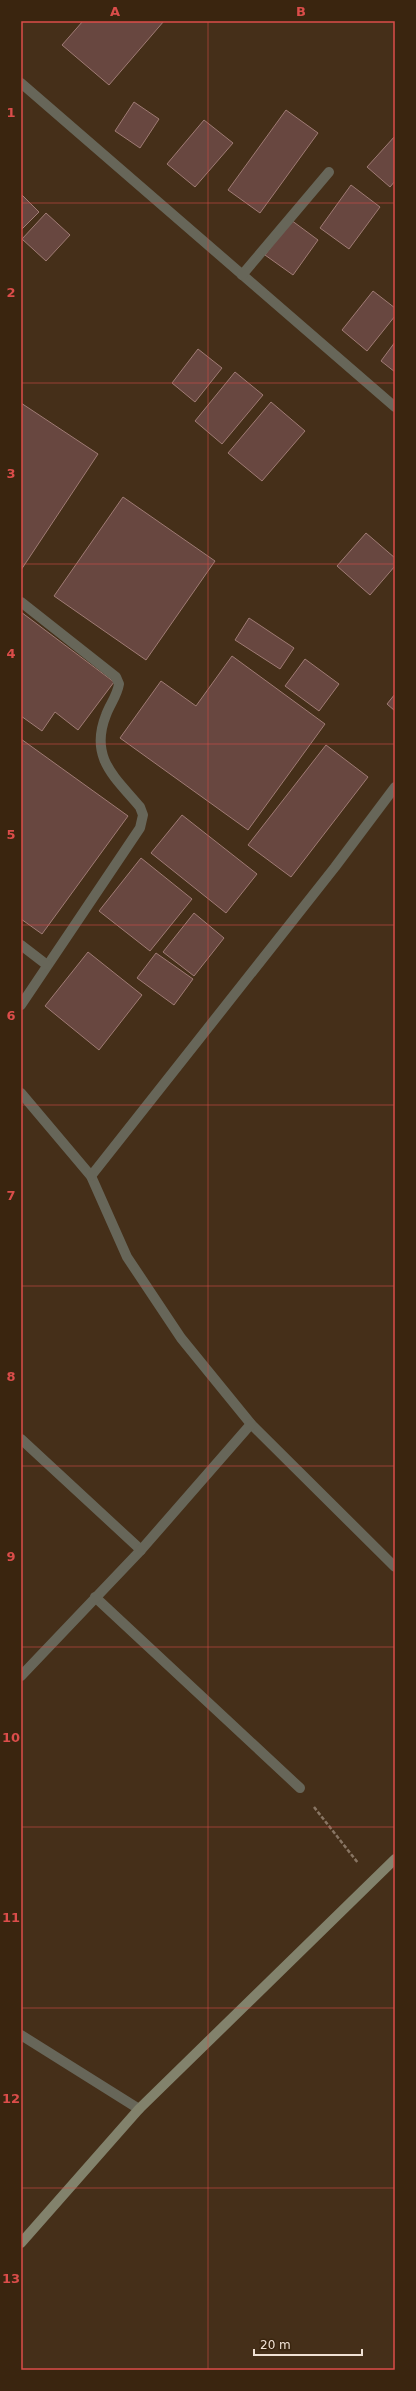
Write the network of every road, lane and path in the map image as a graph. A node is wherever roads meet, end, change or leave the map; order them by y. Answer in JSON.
{"nodes":[{"id":1,"x":21,"y":83,"type":"edge"},
{"id":2,"x":329,"y":172,"type":"dead end"},
{"id":3,"x":242,"y":275,"type":"junction"},
{"id":4,"x":395,"y":407,"type":"edge"},
{"id":5,"x":21,"y":602,"type":"edge"},
{"id":6,"x":395,"y":787,"type":"edge"},
{"id":7,"x":21,"y":945,"type":"edge"},
{"id":8,"x":47,"y":965,"type":"junction"},
{"id":9,"x":21,"y":1005,"type":"edge"},
{"id":10,"x":21,"y":1093,"type":"edge"},
{"id":11,"x":91,"y":1176,"type":"junction"},
{"id":12,"x":251,"y":1424,"type":"junction"},
{"id":13,"x":21,"y":1439,"type":"edge"},
{"id":14,"x":140,"y":1550,"type":"junction"},
{"id":15,"x":395,"y":1567,"type":"edge"},
{"id":16,"x":95,"y":1597,"type":"junction"},
{"id":17,"x":21,"y":1676,"type":"edge"},
{"id":18,"x":300,"y":1788,"type":"joint"},
{"id":19,"x":395,"y":1859,"type":"edge"},
{"id":20,"x":372,"y":1881,"type":"junction"},
{"id":21,"x":21,"y":2035,"type":"edge"},
{"id":22,"x":139,"y":2109,"type":"junction"},
{"id":23,"x":23,"y":2237,"type":"edge"}],
"edges":[{"from":1,"to":3,"type":"street"},
{"from":2,"to":3,"type":"street"},
{"from":3,"to":4,"type":"street"},
{"from":5,"to":8,"type":"street"},
{"from":6,"to":11,"type":"street"},
{"from":7,"to":8,"type":"street"},
{"from":8,"to":9,"type":"street"},
{"from":10,"to":11,"type":"street"},
{"from":11,"to":12,"type":"street"},
{"from":12,"to":14,"type":"street"},
{"from":12,"to":15,"type":"street"},
{"from":13,"to":14,"type":"street"},
{"from":14,"to":16,"type":"street"},
{"from":16,"to":17,"type":"street"},
{"from":16,"to":18,"type":"street"},
{"from":18,"to":20,"type":"path"},
{"from":19,"to":20,"type":"street"},
{"from":20,"to":22,"type":"street"},
{"from":21,"to":22,"type":"street"},
{"from":22,"to":23,"type":"street"}]}
